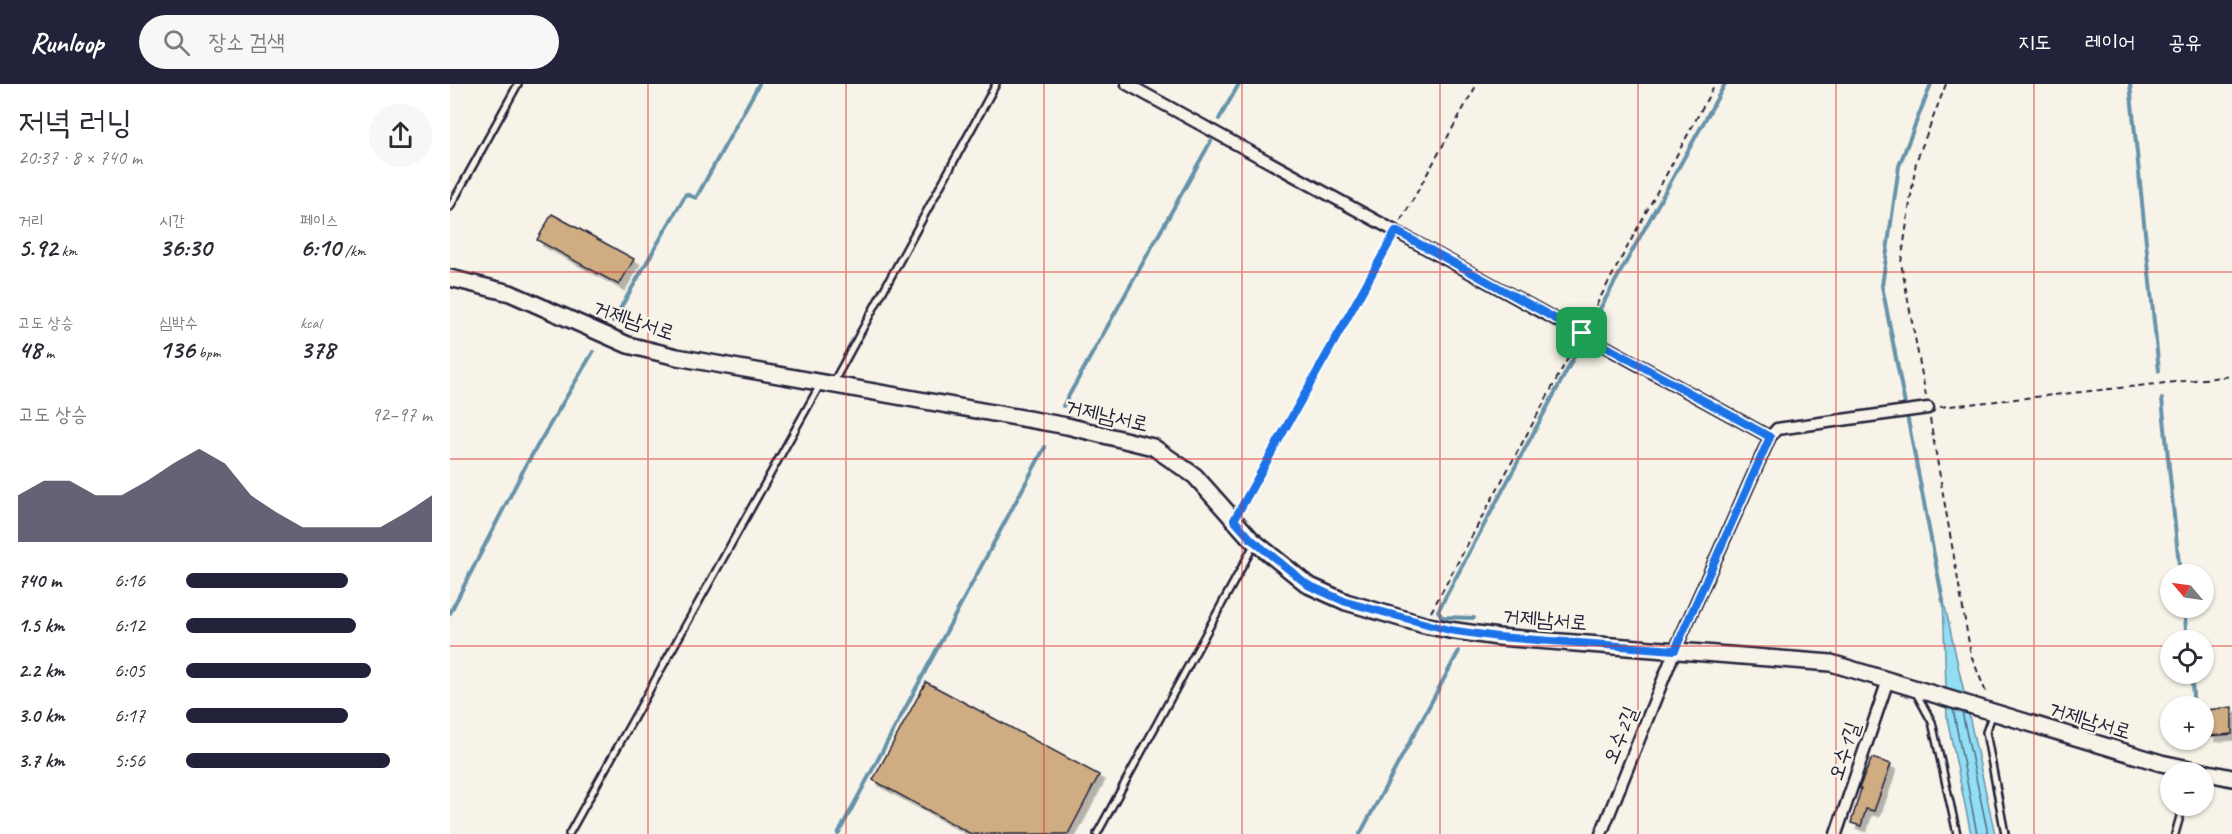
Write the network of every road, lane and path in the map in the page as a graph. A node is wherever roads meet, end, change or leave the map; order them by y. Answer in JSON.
{"nodes":[{"id":1,"x":518,"y":84,"type":"edge"},
{"id":2,"x":996,"y":84,"type":"edge"},
{"id":3,"x":1127,"y":84,"type":"edge"},
{"id":4,"x":1477,"y":84,"type":"edge"},
{"id":5,"x":1715,"y":84,"type":"edge"},
{"id":6,"x":450,"y":207,"type":"edge"},
{"id":7,"x":1396,"y":231,"type":"junction"},
{"id":8,"x":450,"y":278,"type":"edge"},
{"id":9,"x":1582,"y":333,"type":"junction"},
{"id":10,"x":2232,"y":376,"type":"edge"},
{"id":11,"x":827,"y":384,"type":"junction"},
{"id":12,"x":1928,"y":408,"type":"joint"},
{"id":13,"x":1770,"y":437,"type":"junction"},
{"id":14,"x":1234,"y":520,"type":"junction"},
{"id":15,"x":1255,"y":542,"type":"junction"},
{"id":16,"x":1424,"y":625,"type":"junction"},
{"id":17,"x":1675,"y":650,"type":"junction"},
{"id":18,"x":1888,"y":680,"type":"junction"},
{"id":19,"x":1919,"y":689,"type":"junction"},
{"id":20,"x":1993,"y":712,"type":"junction"},
{"id":21,"x":2160,"y":763,"type":"edge"},
{"id":22,"x":2214,"y":775,"type":"edge"},
{"id":23,"x":2232,"y":778,"type":"edge"},
{"id":24,"x":2180,"y":816,"type":"edge"},
{"id":25,"x":569,"y":834,"type":"edge"},
{"id":26,"x":1097,"y":834,"type":"edge"},
{"id":27,"x":1601,"y":834,"type":"edge"},
{"id":28,"x":1836,"y":834,"type":"edge"},
{"id":29,"x":1957,"y":834,"type":"edge"},
{"id":30,"x":2005,"y":834,"type":"edge"},
{"id":31,"x":2175,"y":834,"type":"edge"}],
"edges":[{"from":1,"to":6,"type":"lane"},
{"from":2,"to":11,"type":"lane"},
{"from":3,"to":7,"type":"street"},
{"from":4,"to":7,"type":"path"},
{"from":5,"to":9,"type":"path"},
{"from":7,"to":9,"type":"street"},
{"from":7,"to":14,"type":"path"},
{"from":8,"to":11,"type":"main road","name":"거제남서로"},
{"from":9,"to":13,"type":"street"},
{"from":9,"to":16,"type":"path"},
{"from":10,"to":12,"type":"path"},
{"from":11,"to":14,"type":"main road","name":"거제남서로"},
{"from":11,"to":25,"type":"lane"},
{"from":12,"to":13,"type":"street"},
{"from":13,"to":17,"type":"street","name":"오수2길"},
{"from":14,"to":15,"type":"main road","name":"거제남서로"},
{"from":15,"to":16,"type":"main road","name":"거제남서로"},
{"from":15,"to":26,"type":"lane"},
{"from":16,"to":17,"type":"main road","name":"거제남서로"},
{"from":17,"to":18,"type":"main road","name":"거제남서로"},
{"from":17,"to":27,"type":"street","name":"오수2길"},
{"from":18,"to":19,"type":"main road","name":"거제남서로"},
{"from":18,"to":28,"type":"street","name":"오수1길"},
{"from":19,"to":20,"type":"main road","name":"거제남서로"},
{"from":19,"to":29,"type":"lane"},
{"from":20,"to":21,"type":"main road","name":"거제남서로"},
{"from":20,"to":30,"type":"lane"},
{"from":22,"to":23,"type":"main road","name":"거제남서로"},
{"from":24,"to":31,"type":"lane"}]}
